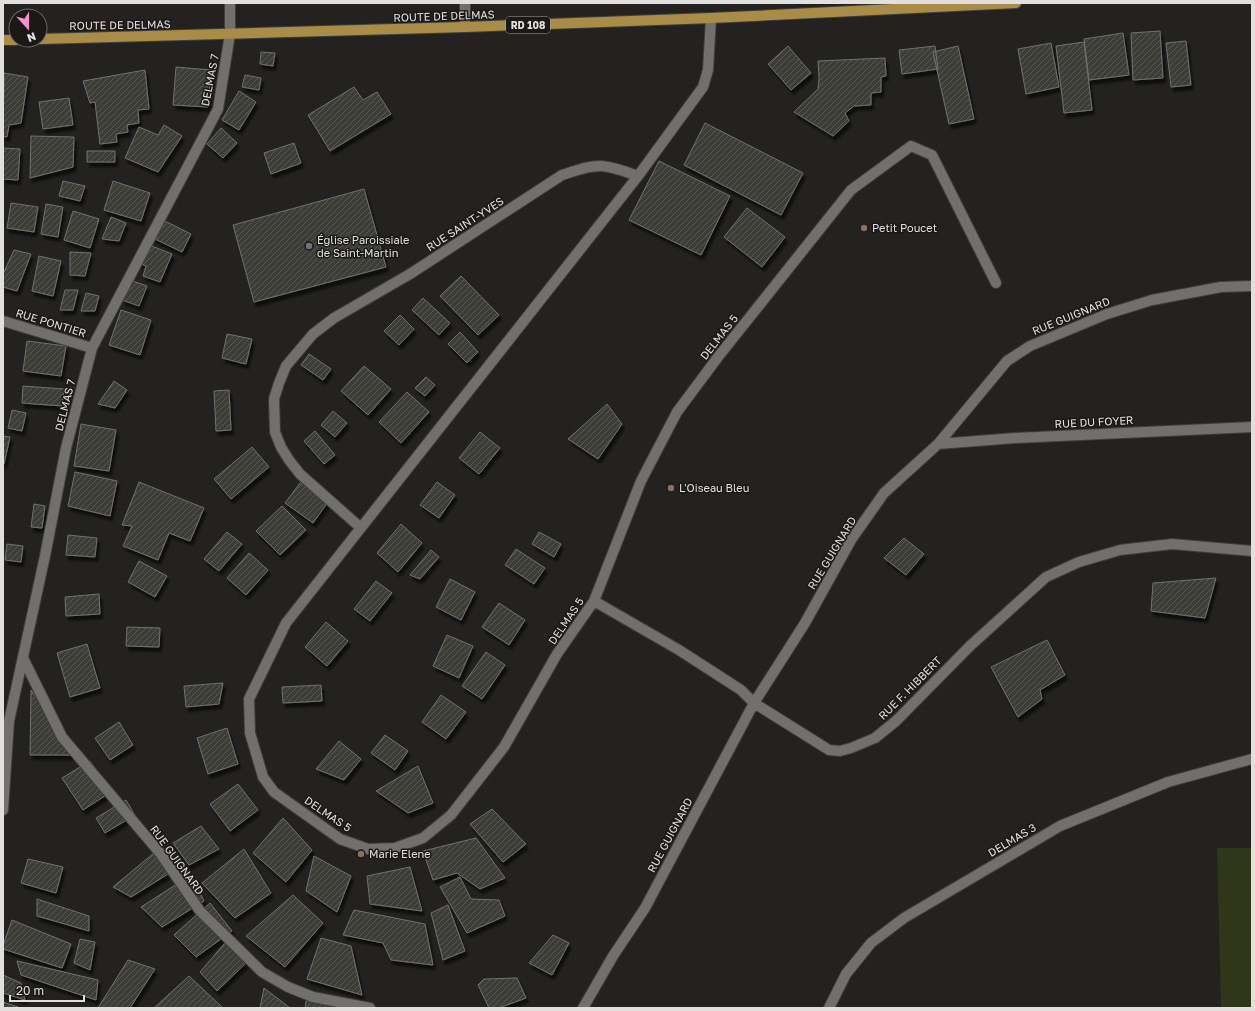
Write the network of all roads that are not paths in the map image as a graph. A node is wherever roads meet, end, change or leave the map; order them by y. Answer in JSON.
{"nodes":[{"id":1,"x":230,"y":3,"type":"edge"},
{"id":2,"x":465,"y":3,"type":"edge"},
{"id":3,"x":1016,"y":3,"type":"edge"},
{"id":4,"x":711,"y":18,"type":"junction"},
{"id":5,"x":465,"y":27,"type":"junction"},
{"id":6,"x":230,"y":34,"type":"junction"},
{"id":7,"x":48,"y":39,"type":"edge"},
{"id":8,"x":638,"y":176,"type":"junction"},
{"id":9,"x":996,"y":283,"type":"dead end"},
{"id":10,"x":1252,"y":286,"type":"edge"},
{"id":11,"x":3,"y":321,"type":"edge"},
{"id":12,"x":92,"y":348,"type":"junction"},
{"id":13,"x":1252,"y":427,"type":"edge"},
{"id":14,"x":938,"y":444,"type":"junction"},
{"id":15,"x":361,"y":528,"type":"junction"},
{"id":16,"x":1252,"y":551,"type":"edge"},
{"id":17,"x":594,"y":601,"type":"junction"},
{"id":18,"x":23,"y":658,"type":"junction"},
{"id":19,"x":754,"y":703,"type":"junction"},
{"id":20,"x":6,"y":731,"type":"edge"},
{"id":21,"x":1252,"y":759,"type":"edge"},
{"id":22,"x":3,"y":810,"type":"edge"},
{"id":23,"x":370,"y":1008,"type":"edge"},
{"id":24,"x":583,"y":1008,"type":"edge"},
{"id":25,"x":829,"y":1008,"type":"edge"}],
"edges":[{"from":1,"to":6,"type":"street","name":"DELMAS 7"},
{"from":2,"to":5,"type":"street"},
{"from":3,"to":4,"type":"main road","name":"ROUTE DE DELMAS","number":"RD 108"},
{"from":4,"to":5,"type":"main road","name":"ROUTE DE DELMAS","number":"RD 108"},
{"from":4,"to":8,"type":"street","name":"DELMAS 5"},
{"from":5,"to":6,"type":"main road","name":"ROUTE DE DELMAS","number":"RD 108"},
{"from":6,"to":7,"type":"main road","name":"ROUTE DE DELMAS","number":"RD 108"},
{"from":6,"to":12,"type":"street","name":"DELMAS 7"},
{"from":8,"to":15,"type":"street","name":"DELMAS 5"},
{"from":8,"to":15,"type":"street","name":"RUE SAINT-YVES"},
{"from":9,"to":17,"type":"street","name":"DELMAS 5"},
{"from":10,"to":14,"type":"street","name":"RUE GUIGNARD"},
{"from":11,"to":12,"type":"street","name":"RUE PONTIER"},
{"from":12,"to":18,"type":"street","name":"DELMAS 7"},
{"from":13,"to":14,"type":"street","name":"RUE DU FOYER"},
{"from":14,"to":19,"type":"street","name":"RUE GUIGNARD"},
{"from":15,"to":17,"type":"street","name":"DELMAS 5"},
{"from":16,"to":19,"type":"street","name":"RUE F. HIBBERT"},
{"from":17,"to":19,"type":"street","name":"RUE F. HIBBERT"},
{"from":18,"to":20,"type":"street","name":"DELMAS 7"},
{"from":18,"to":23,"type":"street","name":"RUE GUIGNARD"},
{"from":19,"to":24,"type":"street","name":"RUE GUIGNARD"},
{"from":20,"to":22,"type":"street","name":"DELMAS 7"},
{"from":21,"to":25,"type":"street","name":"DELMAS 3"}]}
